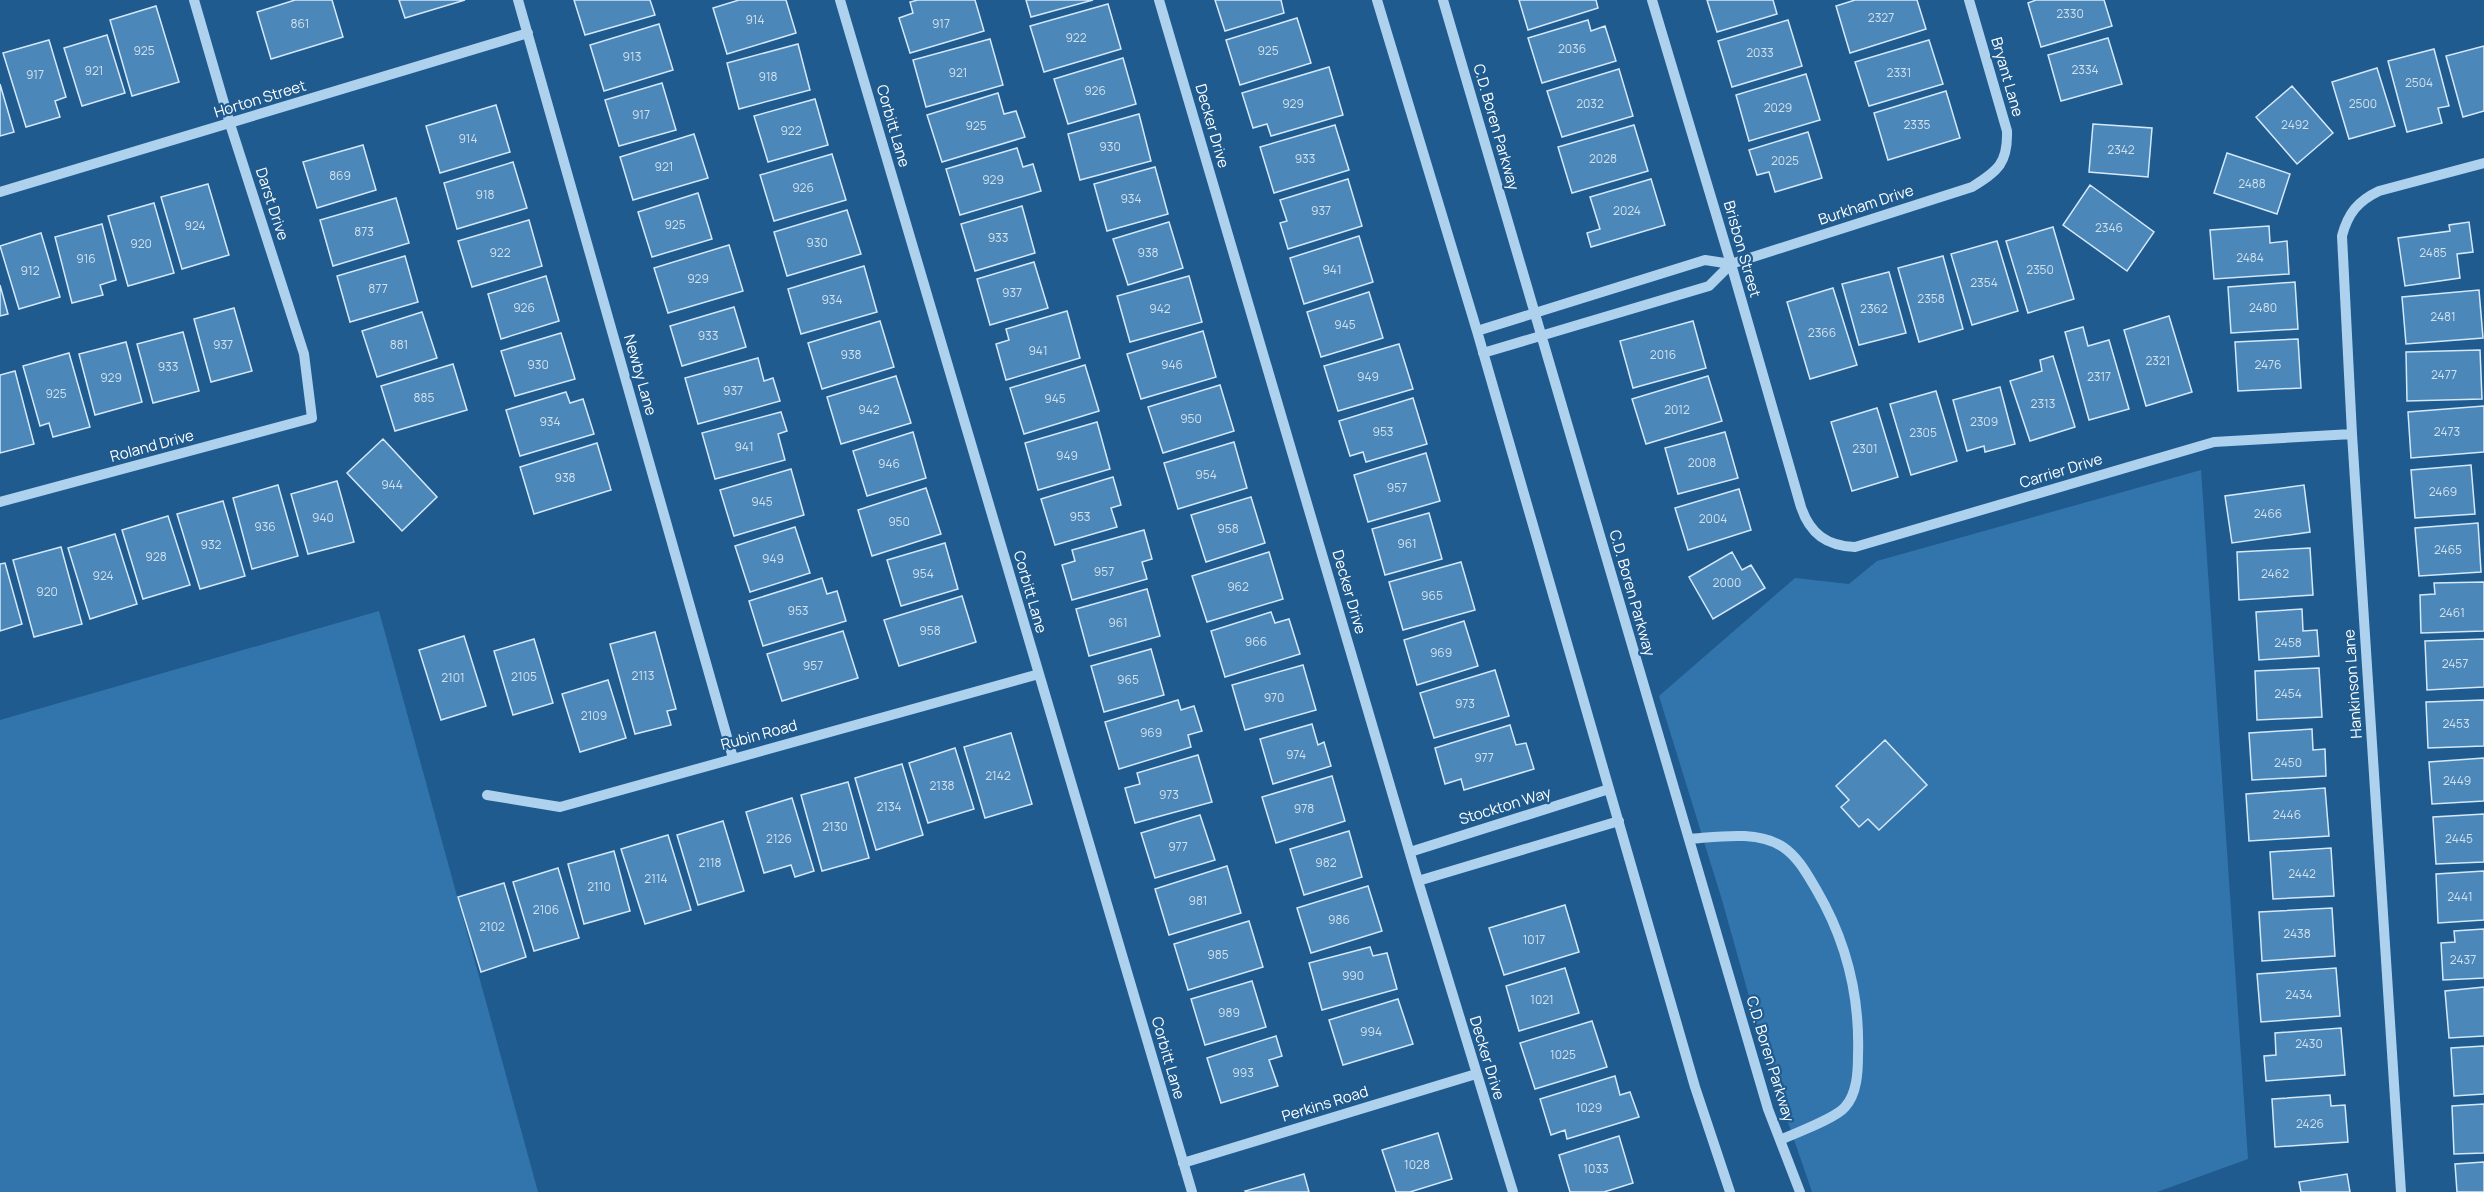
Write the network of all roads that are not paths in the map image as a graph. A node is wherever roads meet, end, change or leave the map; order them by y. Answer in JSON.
{"nodes":[{"id":1,"x":194,"y":0,"type":"edge"},
{"id":2,"x":518,"y":0,"type":"edge"},
{"id":3,"x":840,"y":0,"type":"edge"},
{"id":4,"x":1159,"y":0,"type":"edge"},
{"id":5,"x":1377,"y":0,"type":"edge"},
{"id":6,"x":1443,"y":0,"type":"edge"},
{"id":7,"x":1652,"y":0,"type":"edge"},
{"id":8,"x":1969,"y":0,"type":"edge"},
{"id":9,"x":528,"y":33,"type":"junction"},
{"id":10,"x":230,"y":124,"type":"junction"},
{"id":11,"x":2003,"y":162,"type":"joint"},
{"id":12,"x":2484,"y":163,"type":"edge"},
{"id":13,"x":0,"y":192,"type":"edge"},
{"id":14,"x":1731,"y":264,"type":"junction"},
{"id":15,"x":1536,"y":312,"type":"junction"},
{"id":16,"x":1477,"y":331,"type":"junction"},
{"id":17,"x":1542,"y":336,"type":"junction"},
{"id":18,"x":1483,"y":353,"type":"junction"},
{"id":19,"x":312,"y":418,"type":"joint"},
{"id":20,"x":2352,"y":434,"type":"junction"},
{"id":21,"x":0,"y":502,"type":"edge"},
{"id":22,"x":1801,"y":507,"type":"joint"},
{"id":23,"x":1039,"y":674,"type":"junction"},
{"id":24,"x":733,"y":758,"type":"junction"},
{"id":25,"x":1610,"y":789,"type":"junction"},
{"id":26,"x":487,"y":795,"type":"dead end"},
{"id":27,"x":1618,"y":821,"type":"junction"},
{"id":28,"x":1689,"y":838,"type":"junction"},
{"id":29,"x":1410,"y":852,"type":"junction"},
{"id":30,"x":1418,"y":880,"type":"junction"},
{"id":31,"x":1476,"y":1074,"type":"junction"},
{"id":32,"x":1780,"y":1140,"type":"junction"},
{"id":33,"x":1184,"y":1163,"type":"junction"},
{"id":34,"x":1192,"y":1192,"type":"edge"},
{"id":35,"x":1513,"y":1192,"type":"edge"},
{"id":36,"x":1730,"y":1192,"type":"edge"},
{"id":37,"x":1800,"y":1192,"type":"edge"},
{"id":38,"x":2401,"y":1192,"type":"edge"}],
"edges":[{"from":1,"to":10,"type":"street","name":"Darst Drive"},
{"from":2,"to":9,"type":"street","name":"Newby Lane"},
{"from":3,"to":23,"type":"street","name":"Corbitt Lane"},
{"from":4,"to":29,"type":"street","name":"Decker Drive"},
{"from":5,"to":16,"type":"street"},
{"from":6,"to":15,"type":"street","name":"C.D. Boren Parkway"},
{"from":7,"to":14,"type":"street","name":"Brisbon Street"},
{"from":8,"to":11,"type":"street","name":"Bryant Lane"},
{"from":9,"to":10,"type":"street","name":"Horton Street"},
{"from":9,"to":24,"type":"street","name":"Newby Lane"},
{"from":10,"to":13,"type":"street","name":"Horton Street"},
{"from":10,"to":19,"type":"street","name":"Darst Drive"},
{"from":11,"to":14,"type":"street","name":"Burkham Drive"},
{"from":12,"to":20,"type":"street","name":"Hankinson Lane"},
{"from":14,"to":15,"type":"street","name":"Burkham Drive"},
{"from":14,"to":17,"type":"street","name":"Burkham Drive"},
{"from":14,"to":22,"type":"street","name":"Brisbon Street"},
{"from":15,"to":16,"type":"street","name":"Burkham Drive"},
{"from":15,"to":17,"type":"street","name":"C.D. Boren Parkway"},
{"from":16,"to":18,"type":"street"},
{"from":17,"to":18,"type":"street","name":"Burkham Drive"},
{"from":17,"to":28,"type":"street","name":"C.D. Boren Parkway"},
{"from":18,"to":25,"type":"street"},
{"from":19,"to":21,"type":"street","name":"Roland Drive"},
{"from":20,"to":22,"type":"street","name":"Carrier Drive"},
{"from":20,"to":38,"type":"street","name":"Hankinson Lane"},
{"from":23,"to":24,"type":"street","name":"Rubin Road"},
{"from":23,"to":33,"type":"street","name":"Corbitt Lane"},
{"from":24,"to":26,"type":"street","name":"Rubin Road"},
{"from":25,"to":27,"type":"street"},
{"from":25,"to":29,"type":"street","name":"Stockton Way"},
{"from":27,"to":30,"type":"street"},
{"from":27,"to":36,"type":"street"},
{"from":28,"to":32,"type":"street","name":"C.D. Boren Parkway"},
{"from":28,"to":32,"type":"street"},
{"from":29,"to":30,"type":"street","name":"Decker Drive"},
{"from":30,"to":31,"type":"street","name":"Decker Drive"},
{"from":31,"to":33,"type":"street","name":"Perkins Road"},
{"from":31,"to":35,"type":"street","name":"Decker Drive"},
{"from":32,"to":37,"type":"street","name":"C.D. Boren Parkway"},
{"from":33,"to":34,"type":"street","name":"Corbitt Lane"}]}
